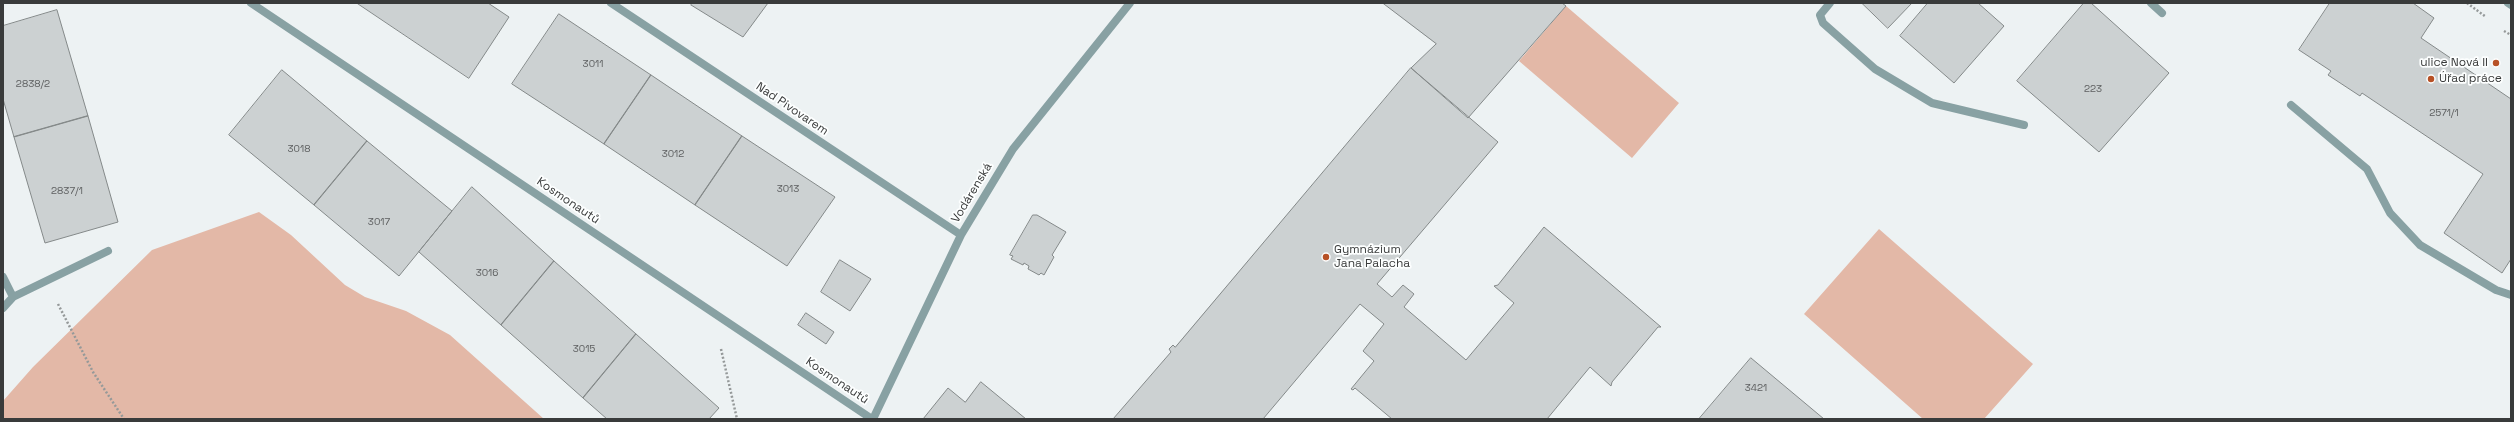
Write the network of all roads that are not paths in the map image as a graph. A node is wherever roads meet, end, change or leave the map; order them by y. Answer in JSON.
{"nodes":[{"id":1,"x":251,"y":3,"type":"edge"},
{"id":2,"x":611,"y":3,"type":"edge"},
{"id":3,"x":1130,"y":3,"type":"edge"},
{"id":4,"x":1830,"y":3,"type":"edge"},
{"id":5,"x":2150,"y":3,"type":"edge"},
{"id":6,"x":2508,"y":3,"type":"edge"},
{"id":7,"x":2511,"y":5,"type":"edge"},
{"id":8,"x":2162,"y":13,"type":"dead end"},
{"id":9,"x":2290,"y":105,"type":"dead end"},
{"id":10,"x":2024,"y":125,"type":"dead end"},
{"id":11,"x":961,"y":235,"type":"junction"},
{"id":12,"x":108,"y":251,"type":"dead end"},
{"id":13,"x":3,"y":277,"type":"edge"},
{"id":14,"x":2511,"y":294,"type":"edge"},
{"id":15,"x":13,"y":297,"type":"junction"},
{"id":16,"x":3,"y":308,"type":"edge"},
{"id":17,"x":872,"y":419,"type":"edge"}],
"edges":[{"from":1,"to":17,"type":"street","name":"Kosmonautů"},
{"from":2,"to":11,"type":"street","name":"Nad Pivovarem"},
{"from":3,"to":11,"type":"street","name":"Vodárenská"},
{"from":4,"to":10,"type":"street"},
{"from":5,"to":8,"type":"street"},
{"from":6,"to":7,"type":"street"},
{"from":9,"to":14,"type":"street"},
{"from":11,"to":17,"type":"street","name":"Vodárenská"},
{"from":12,"to":15,"type":"street"},
{"from":13,"to":15,"type":"street"},
{"from":15,"to":16,"type":"street"}]}
